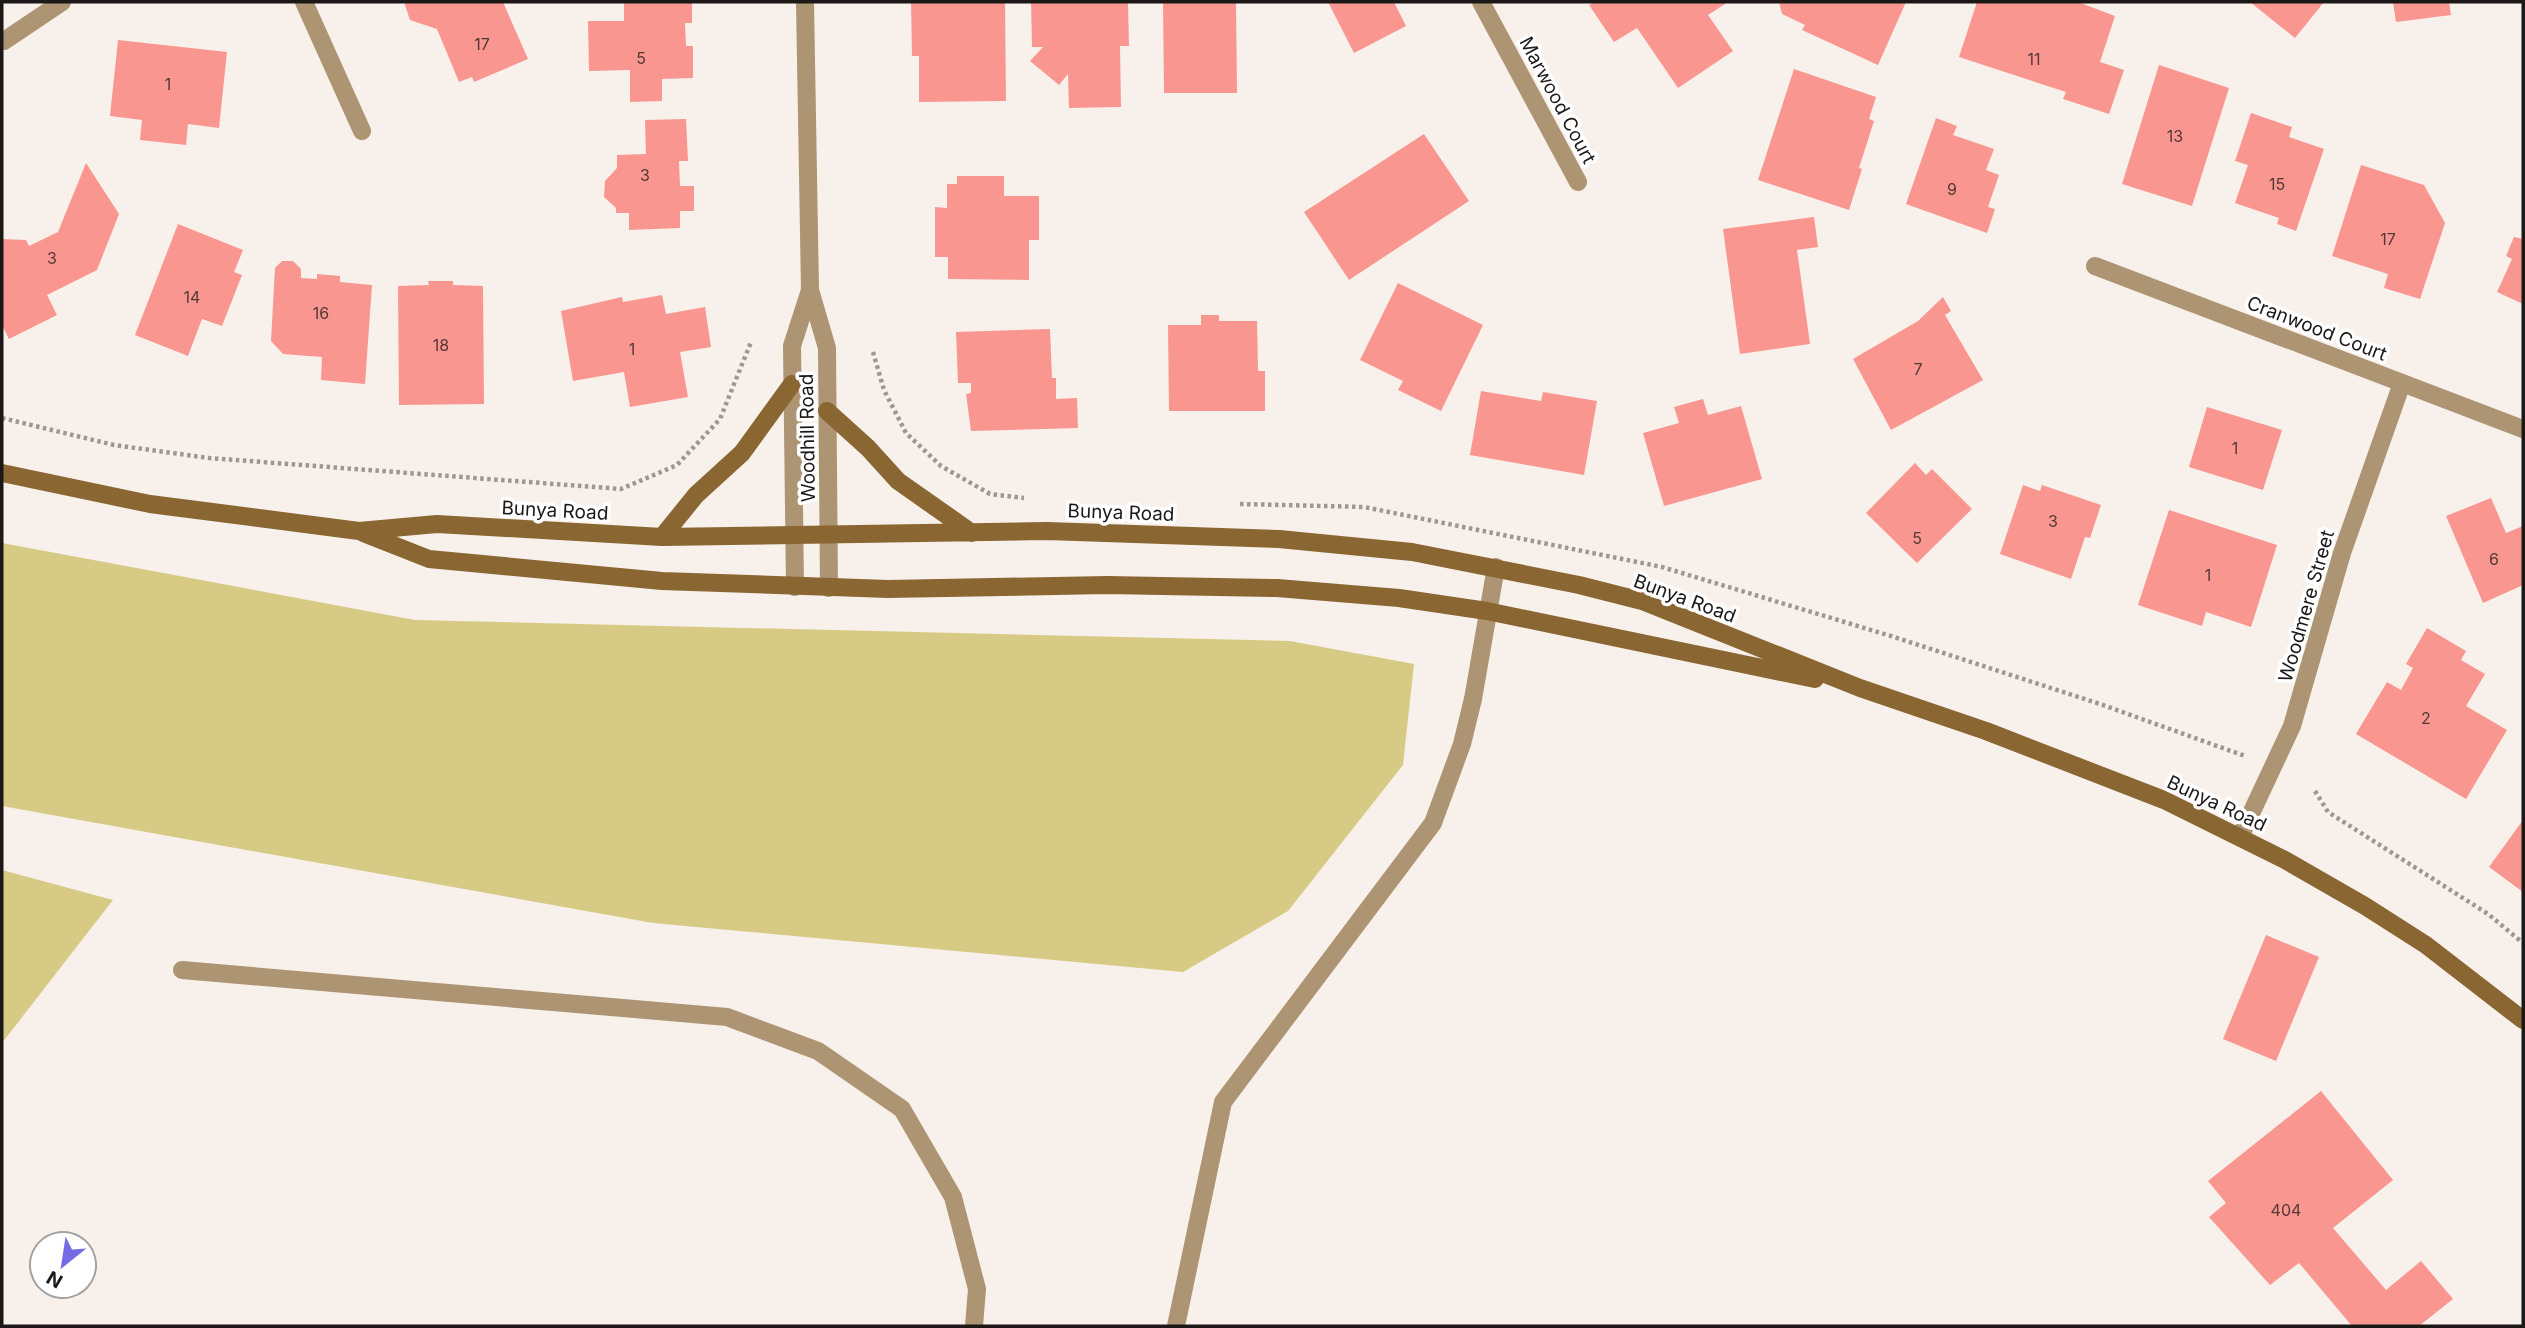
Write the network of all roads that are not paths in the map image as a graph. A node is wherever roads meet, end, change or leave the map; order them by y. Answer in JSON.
{"nodes":[{"id":1,"x":62,"y":2,"type":"edge"},
{"id":2,"x":304,"y":2,"type":"edge"},
{"id":3,"x":805,"y":2,"type":"edge"},
{"id":4,"x":1481,"y":2,"type":"edge"},
{"id":5,"x":4,"y":41,"type":"dead end"},
{"id":6,"x":362,"y":131,"type":"dead end"},
{"id":7,"x":1578,"y":182,"type":"dead end"},
{"id":8,"x":2095,"y":266,"type":"dead end"},
{"id":9,"x":810,"y":290,"type":"junction"},
{"id":10,"x":2402,"y":383,"type":"junction"},
{"id":11,"x":792,"y":384,"type":"junction"},
{"id":12,"x":827,"y":411,"type":"junction"},
{"id":13,"x":2523,"y":429,"type":"edge"},
{"id":14,"x":2,"y":472,"type":"edge"},
{"id":15,"x":359,"y":531,"type":"junction"},
{"id":16,"x":972,"y":533,"type":"junction"},
{"id":17,"x":794,"y":535,"type":"junction"},
{"id":18,"x":829,"y":535,"type":"junction"},
{"id":19,"x":662,"y":537,"type":"junction"},
{"id":20,"x":1496,"y":567,"type":"junction"},
{"id":21,"x":795,"y":587,"type":"junction"},
{"id":22,"x":829,"y":589,"type":"junction"},
{"id":23,"x":1487,"y":611,"type":"junction"},
{"id":24,"x":1860,"y":688,"type":"junction"},
{"id":25,"x":2240,"y":837,"type":"junction"},
{"id":26,"x":182,"y":970,"type":"dead end"},
{"id":27,"x":2523,"y":1020,"type":"edge"},
{"id":28,"x":974,"y":1326,"type":"edge"},
{"id":29,"x":1176,"y":1326,"type":"edge"}],
"edges":[{"from":1,"to":5,"type":"street"},
{"from":2,"to":6,"type":"street"},
{"from":3,"to":9,"type":"street","name":"Woodhill Road"},
{"from":4,"to":7,"type":"street","name":"Marwood Court"},
{"from":8,"to":10,"type":"street","name":"Cranwood Court"},
{"from":9,"to":11,"type":"street","name":"Woodhill Road"},
{"from":9,"to":12,"type":"street","name":"Woodhill Road"},
{"from":10,"to":13,"type":"street","name":"Cranwood Court"},
{"from":10,"to":25,"type":"street","name":"Woodmere Street"},
{"from":11,"to":17,"type":"street","name":"Woodhill Road"},
{"from":11,"to":19,"type":"main road"},
{"from":12,"to":16,"type":"main road"},
{"from":12,"to":18,"type":"street","name":"Woodhill Road"},
{"from":14,"to":15,"type":"main road","name":"Bunya Road"},
{"from":15,"to":19,"type":"main road","name":"Bunya Road"},
{"from":15,"to":21,"type":"main road","name":"Bunya Road"},
{"from":16,"to":18,"type":"main road","name":"Bunya Road"},
{"from":16,"to":20,"type":"main road","name":"Bunya Road"},
{"from":17,"to":18,"type":"main road","name":"Bunya Road"},
{"from":17,"to":19,"type":"main road","name":"Bunya Road"},
{"from":17,"to":21,"type":"street","name":"Woodhill Road"},
{"from":18,"to":22,"type":"street","name":"Woodhill Road"},
{"from":20,"to":23,"type":"street"},
{"from":20,"to":24,"type":"main road","name":"Bunya Road"},
{"from":21,"to":22,"type":"main road","name":"Bunya Road"},
{"from":22,"to":23,"type":"main road","name":"Bunya Road"},
{"from":23,"to":24,"type":"main road","name":"Bunya Road"},
{"from":23,"to":29,"type":"street"},
{"from":24,"to":25,"type":"main road","name":"Bunya Road"},
{"from":25,"to":27,"type":"main road","name":"Bunya Road"},
{"from":26,"to":28,"type":"street"}]}
